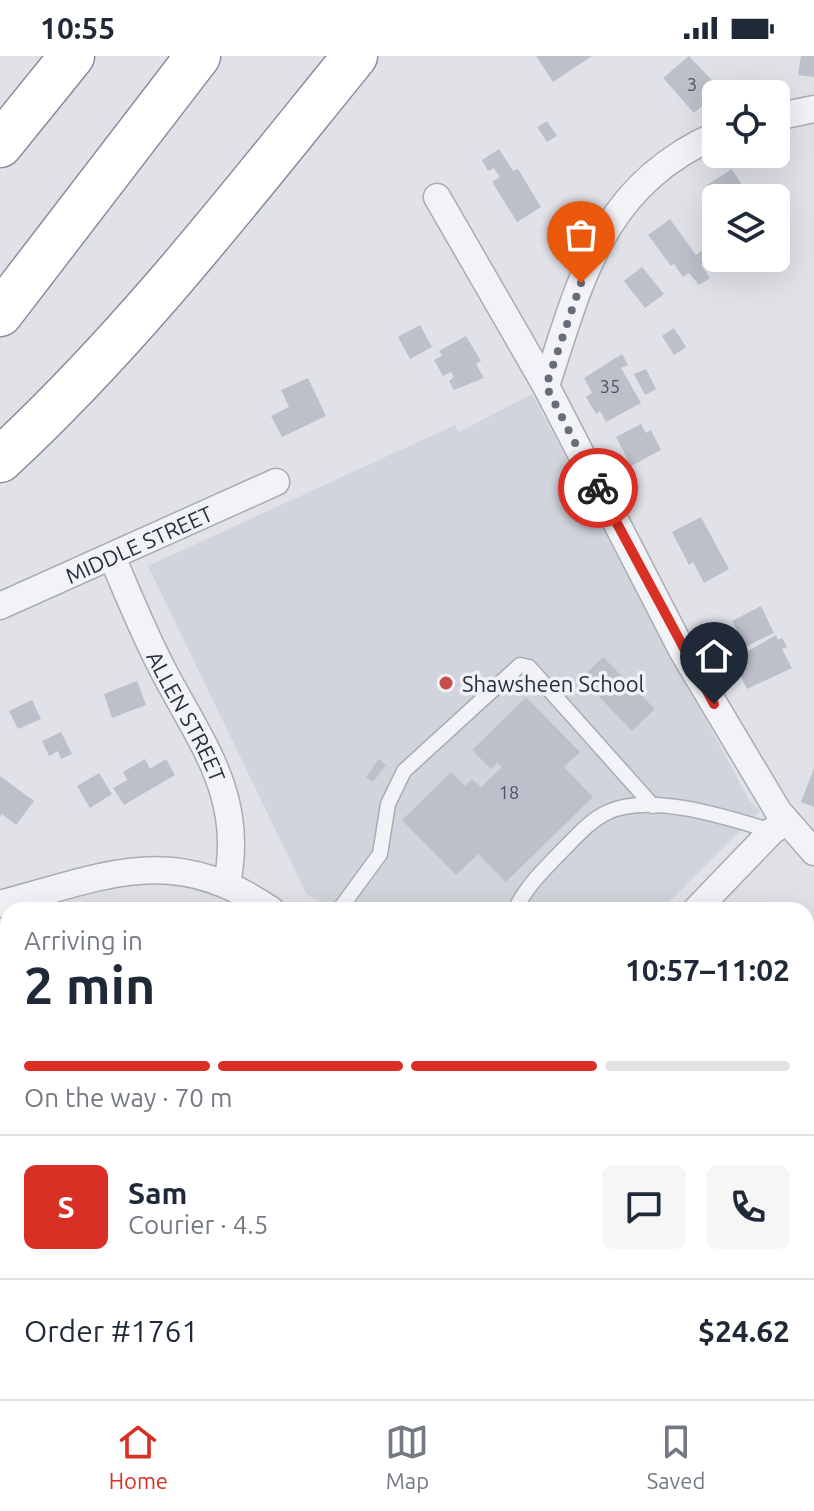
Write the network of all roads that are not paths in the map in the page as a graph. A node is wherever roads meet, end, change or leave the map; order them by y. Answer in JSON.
{"nodes":[{"id":1,"x":72,"y":56,"type":"edge"},
{"id":2,"x":198,"y":56,"type":"edge"},
{"id":3,"x":355,"y":56,"type":"edge"},
{"id":4,"x":814,"y":109,"type":"edge"},
{"id":5,"x":790,"y":114,"type":"edge"},
{"id":6,"x":702,"y":143,"type":"edge"},
{"id":7,"x":0,"y":145,"type":"edge"},
{"id":8,"x":437,"y":197,"type":"dead end"},
{"id":9,"x":0,"y":314,"type":"edge"},
{"id":10,"x":546,"y":386,"type":"junction"},
{"id":11,"x":0,"y":460,"type":"edge"},
{"id":12,"x":276,"y":482,"type":"dead end"},
{"id":13,"x":112,"y":557,"type":"junction"},
{"id":14,"x":0,"y":606,"type":"edge"},
{"id":15,"x":653,"y":806,"type":"junction"},
{"id":16,"x":779,"y":826,"type":"junction"},
{"id":17,"x":814,"y":852,"type":"edge"},
{"id":18,"x":227,"y":883,"type":"junction"},
{"id":19,"x":68,"y":898,"type":"edge"},
{"id":20,"x":23,"y":902,"type":"edge"},
{"id":21,"x":258,"y":902,"type":"edge"},
{"id":22,"x":345,"y":902,"type":"edge"},
{"id":23,"x":520,"y":902,"type":"edge"},
{"id":24,"x":704,"y":902,"type":"edge"}],
"edges":[{"from":1,"to":7,"type":"highway"},
{"from":2,"to":9,"type":"highway"},
{"from":3,"to":11,"type":"highway"},
{"from":4,"to":5,"type":"street"},
{"from":6,"to":10,"type":"street"},
{"from":8,"to":10,"type":"street"},
{"from":10,"to":16,"type":"street"},
{"from":12,"to":13,"type":"street","name":"MIDDLE STREET"},
{"from":13,"to":14,"type":"street","name":"MIDDLE STREET"},
{"from":13,"to":18,"type":"street","name":"ALLEN STREET"},
{"from":15,"to":16,"type":"lane"},
{"from":15,"to":22,"type":"lane"},
{"from":15,"to":23,"type":"lane"},
{"from":16,"to":17,"type":"street"},
{"from":16,"to":24,"type":"street"},
{"from":18,"to":19,"type":"street"},
{"from":18,"to":21,"type":"street"},
{"from":19,"to":20,"type":"street"}]}
